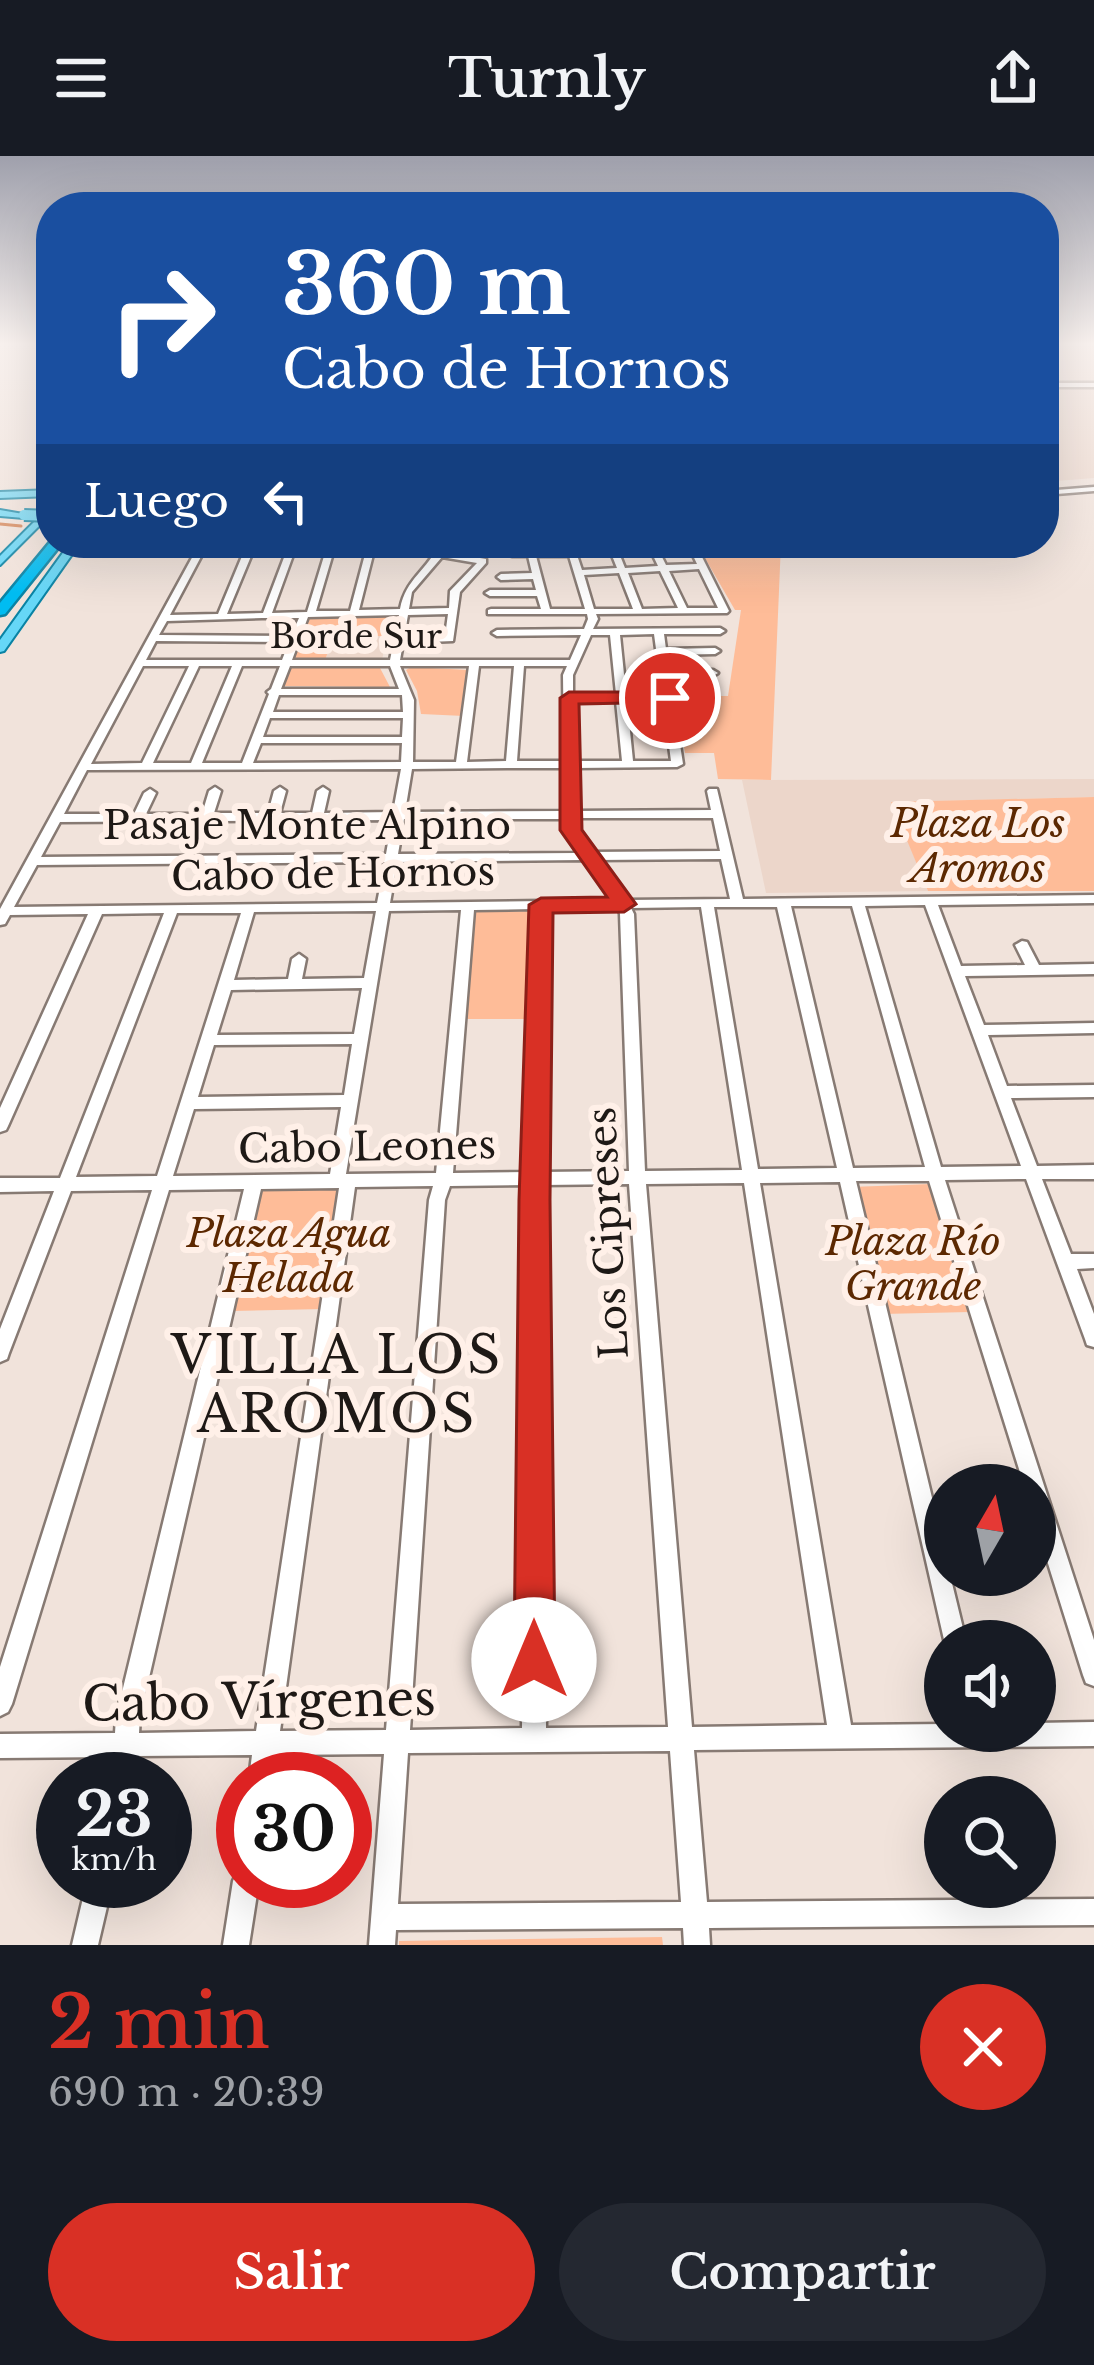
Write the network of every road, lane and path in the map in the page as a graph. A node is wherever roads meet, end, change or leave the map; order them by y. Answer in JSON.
{"nodes":[{"id":1,"x":1094,"y":489,"type":"edge"},
{"id":2,"x":1059,"y":492,"type":"edge"},
{"id":3,"x":0,"y":495,"type":"edge"},
{"id":4,"x":36,"y":495,"type":"edge"},
{"id":5,"x":0,"y":513,"type":"edge"},
{"id":6,"x":36,"y":514,"type":"edge"},
{"id":7,"x":36,"y":527,"type":"edge"},
{"id":8,"x":36,"y":547,"type":"edge"},
{"id":9,"x":44,"y":558,"type":"edge"},
{"id":10,"x":64,"y":558,"type":"edge"},
{"id":11,"x":196,"y":558,"type":"edge"},
{"id":12,"x":246,"y":558,"type":"edge"},
{"id":13,"x":288,"y":558,"type":"edge"},
{"id":14,"x":327,"y":558,"type":"edge"},
{"id":15,"x":368,"y":558,"type":"edge"},
{"id":16,"x":434,"y":558,"type":"edge"},
{"id":17,"x":475,"y":558,"type":"edge"},
{"id":18,"x":532,"y":558,"type":"edge"},
{"id":19,"x":574,"y":558,"type":"edge"},
{"id":20,"x":617,"y":558,"type":"edge"},
{"id":21,"x":658,"y":558,"type":"edge"},
{"id":22,"x":700,"y":558,"type":"edge"},
{"id":23,"x":0,"y":562,"type":"edge"},
{"id":24,"x":704,"y":566,"type":"junction"},
{"id":25,"x":663,"y":568,"type":"junction"},
{"id":26,"x":622,"y":571,"type":"junction"},
{"id":27,"x":579,"y":573,"type":"junction"},
{"id":28,"x":536,"y":575,"type":"junction"},
{"id":29,"x":501,"y":577,"type":"dead end"},
{"id":30,"x":0,"y":590,"type":"edge"},
{"id":31,"x":490,"y":593,"type":"dead end"},
{"id":32,"x":541,"y":593,"type":"junction"},
{"id":33,"x":0,"y":611,"type":"edge"},
{"id":34,"x":453,"y":611,"type":"junction"},
{"id":35,"x":404,"y":612,"type":"junction"},
{"id":36,"x":490,"y":612,"type":"dead end"},
{"id":37,"x":545,"y":612,"type":"junction"},
{"id":38,"x":592,"y":612,"type":"junction"},
{"id":39,"x":639,"y":612,"type":"junction"},
{"id":40,"x":684,"y":612,"type":"junction"},
{"id":41,"x":354,"y":613,"type":"junction"},
{"id":42,"x":307,"y":615,"type":"junction"},
{"id":43,"x":164,"y":617,"type":"junction"},
{"id":44,"x":221,"y":617,"type":"junction"},
{"id":45,"x":266,"y":617,"type":"junction"},
{"id":46,"x":719,"y":631,"type":"dead end"},
{"id":47,"x":591,"y":632,"type":"junction"},
{"id":48,"x":615,"y":632,"type":"junction"},
{"id":49,"x":659,"y":633,"type":"junction"},
{"id":50,"x":496,"y":635,"type":"dead end"},
{"id":51,"x":152,"y":638,"type":"junction"},
{"id":52,"x":296,"y":639,"type":"junction"},
{"id":53,"x":398,"y":640,"type":"junction"},
{"id":54,"x":0,"y":648,"type":"edge"},
{"id":55,"x":715,"y":651,"type":"dead end"},
{"id":56,"x":663,"y":652,"type":"junction"},
{"id":57,"x":139,"y":663,"type":"junction"},
{"id":58,"x":194,"y":663,"type":"junction"},
{"id":59,"x":238,"y":663,"type":"junction"},
{"id":60,"x":286,"y":663,"type":"junction"},
{"id":61,"x":394,"y":663,"type":"junction"},
{"id":62,"x":474,"y":663,"type":"junction"},
{"id":63,"x":519,"y":663,"type":"junction"},
{"id":64,"x":572,"y":663,"type":"junction"},
{"id":65,"x":666,"y":673,"type":"junction"},
{"id":66,"x":713,"y":673,"type":"dead end"},
{"id":67,"x":272,"y":692,"type":"junction"},
{"id":68,"x":406,"y":692,"type":"junction"},
{"id":69,"x":708,"y":695,"type":"dead end"},
{"id":70,"x":670,"y":696,"type":"junction"},
{"id":71,"x":569,"y":698,"type":"junction"},
{"id":72,"x":621,"y":698,"type":"junction"},
{"id":73,"x":264,"y":715,"type":"junction"},
{"id":74,"x":409,"y":715,"type":"junction"},
{"id":75,"x":256,"y":740,"type":"junction"},
{"id":76,"x":408,"y":740,"type":"junction"},
{"id":77,"x":628,"y":764,"type":"junction"},
{"id":78,"x":572,"y":765,"type":"junction"},
{"id":79,"x":246,"y":766,"type":"junction"},
{"id":80,"x":407,"y":766,"type":"junction"},
{"id":81,"x":461,"y":766,"type":"junction"},
{"id":82,"x":512,"y":766,"type":"junction"},
{"id":83,"x":83,"y":767,"type":"junction"},
{"id":84,"x":146,"y":767,"type":"junction"},
{"id":85,"x":195,"y":767,"type":"junction"},
{"id":86,"x":215,"y":791,"type":"dead end"},
{"id":87,"x":280,"y":791,"type":"dead end"},
{"id":88,"x":323,"y":791,"type":"dead end"},
{"id":89,"x":713,"y":791,"type":"dead end"},
{"id":90,"x":149,"y":793,"type":"dead end"},
{"id":91,"x":718,"y":814,"type":"junction"},
{"id":92,"x":571,"y":816,"type":"junction"},
{"id":93,"x":273,"y":817,"type":"junction"},
{"id":94,"x":317,"y":817,"type":"junction"},
{"id":95,"x":400,"y":817,"type":"junction"},
{"id":96,"x":55,"y":818,"type":"junction"},
{"id":97,"x":138,"y":818,"type":"junction"},
{"id":98,"x":206,"y":818,"type":"junction"},
{"id":99,"x":727,"y":855,"type":"junction"},
{"id":100,"x":586,"y":856,"type":"junction"},
{"id":101,"x":392,"y":858,"type":"junction"},
{"id":102,"x":32,"y":861,"type":"junction"},
{"id":103,"x":1094,"y":899,"type":"edge"},
{"id":104,"x":930,"y":901,"type":"junction"},
{"id":105,"x":783,"y":902,"type":"junction"},
{"id":106,"x":856,"y":902,"type":"junction"},
{"id":107,"x":706,"y":903,"type":"junction"},
{"id":108,"x":736,"y":903,"type":"junction"},
{"id":109,"x":624,"y":904,"type":"junction"},
{"id":110,"x":541,"y":905,"type":"junction"},
{"id":111,"x":468,"y":906,"type":"junction"},
{"id":112,"x":384,"y":907,"type":"junction"},
{"id":113,"x":249,"y":908,"type":"junction"},
{"id":114,"x":172,"y":909,"type":"junction"},
{"id":115,"x":97,"y":910,"type":"junction"},
{"id":116,"x":3,"y":916,"type":"edge"},
{"id":117,"x":1022,"y":945,"type":"dead end"},
{"id":118,"x":299,"y":959,"type":"dead end"},
{"id":119,"x":1094,"y":969,"type":"edge"},
{"id":120,"x":956,"y":970,"type":"junction"},
{"id":121,"x":1034,"y":970,"type":"junction"},
{"id":122,"x":371,"y":983,"type":"junction"},
{"id":123,"x":294,"y":984,"type":"junction"},
{"id":124,"x":225,"y":985,"type":"junction"},
{"id":125,"x":1094,"y":1028,"type":"edge"},
{"id":126,"x":977,"y":1030,"type":"junction"},
{"id":127,"x":361,"y":1039,"type":"junction"},
{"id":128,"x":208,"y":1040,"type":"junction"},
{"id":129,"x":1094,"y":1090,"type":"edge"},
{"id":130,"x":1000,"y":1092,"type":"junction"},
{"id":131,"x":350,"y":1101,"type":"junction"},
{"id":132,"x":189,"y":1103,"type":"junction"},
{"id":133,"x":0,"y":1126,"type":"edge"},
{"id":134,"x":1029,"y":1172,"type":"junction"},
{"id":135,"x":1094,"y":1172,"type":"edge"},
{"id":136,"x":935,"y":1174,"type":"junction"},
{"id":137,"x":844,"y":1175,"type":"junction"},
{"id":138,"x":748,"y":1176,"type":"junction"},
{"id":139,"x":637,"y":1177,"type":"junction"},
{"id":140,"x":538,"y":1178,"type":"junction"},
{"id":141,"x":444,"y":1179,"type":"junction"},
{"id":142,"x":342,"y":1180,"type":"junction"},
{"id":143,"x":254,"y":1182,"type":"junction"},
{"id":144,"x":162,"y":1183,"type":"junction"},
{"id":145,"x":66,"y":1184,"type":"junction"},
{"id":146,"x":0,"y":1185,"type":"edge"},
{"id":147,"x":1064,"y":1262,"type":"junction"},
{"id":148,"x":1094,"y":1262,"type":"edge"},
{"id":149,"x":1094,"y":1339,"type":"edge"},
{"id":150,"x":0,"y":1353,"type":"edge"},
{"id":151,"x":1027,"y":1464,"type":"edge"},
{"id":152,"x":1056,"y":1556,"type":"edge"},
{"id":153,"x":950,"y":1620,"type":"edge"},
{"id":154,"x":1094,"y":1675,"type":"edge"},
{"id":155,"x":0,"y":1704,"type":"edge"},
{"id":156,"x":1056,"y":1734,"type":"edge"},
{"id":157,"x":1094,"y":1734,"type":"edge"},
{"id":158,"x":924,"y":1735,"type":"edge"},
{"id":159,"x":841,"y":1737,"type":"junction"},
{"id":160,"x":681,"y":1739,"type":"junction"},
{"id":161,"x":534,"y":1740,"type":"junction"},
{"id":162,"x":397,"y":1742,"type":"junction"},
{"id":163,"x":265,"y":1743,"type":"junction"},
{"id":164,"x":127,"y":1744,"type":"junction"},
{"id":165,"x":0,"y":1746,"type":"edge"},
{"id":166,"x":126,"y":1752,"type":"edge"},
{"id":167,"x":264,"y":1752,"type":"edge"},
{"id":168,"x":94,"y":1908,"type":"edge"},
{"id":169,"x":242,"y":1908,"type":"edge"},
{"id":170,"x":1094,"y":1912,"type":"edge"},
{"id":171,"x":695,"y":1915,"type":"junction"},
{"id":172,"x":384,"y":1917,"type":"junction"},
{"id":173,"x":86,"y":1945,"type":"edge"},
{"id":174,"x":236,"y":1945,"type":"edge"},
{"id":175,"x":382,"y":1945,"type":"edge"},
{"id":176,"x":697,"y":1945,"type":"edge"}],
"edges":[{"from":1,"to":2,"type":"street"},
{"from":3,"to":4,"type":"main road"},
{"from":5,"to":6,"type":"main road","bridge":true},
{"from":7,"to":23,"type":"main road"},
{"from":8,"to":30,"type":"highway"},
{"from":9,"to":33,"type":"highway"},
{"from":10,"to":54,"type":"main road"},
{"from":11,"to":43,"type":"street"},
{"from":12,"to":44,"type":"street"},
{"from":13,"to":45,"type":"street"},
{"from":14,"to":42,"type":"street"},
{"from":15,"to":41,"type":"street"},
{"from":16,"to":35,"type":"street"},
{"from":17,"to":34,"type":"street"},
{"from":18,"to":28,"type":"street"},
{"from":19,"to":27,"type":"street"},
{"from":20,"to":26,"type":"street"},
{"from":21,"to":25,"type":"street"},
{"from":22,"to":24,"type":"street"},
{"from":24,"to":25,"type":"street"},
{"from":24,"to":40,"type":"street"},
{"from":25,"to":26,"type":"street"},
{"from":25,"to":40,"type":"street"},
{"from":26,"to":27,"type":"street"},
{"from":26,"to":39,"type":"street"},
{"from":27,"to":38,"type":"street"},
{"from":28,"to":29,"type":"street"},
{"from":28,"to":32,"type":"street"},
{"from":31,"to":32,"type":"street"},
{"from":32,"to":37,"type":"street"},
{"from":34,"to":35,"type":"street"},
{"from":34,"to":53,"type":"street"},
{"from":35,"to":41,"type":"street"},
{"from":35,"to":53,"type":"street"},
{"from":36,"to":37,"type":"street"},
{"from":37,"to":38,"type":"street"},
{"from":38,"to":39,"type":"street"},
{"from":38,"to":47,"type":"street"},
{"from":39,"to":40,"type":"street"},
{"from":41,"to":42,"type":"street"},
{"from":42,"to":45,"type":"street"},
{"from":42,"to":52,"type":"street"},
{"from":43,"to":44,"type":"street"},
{"from":43,"to":51,"type":"street"},
{"from":44,"to":45,"type":"street"},
{"from":46,"to":49,"type":"street"},
{"from":47,"to":48,"type":"street"},
{"from":47,"to":50,"type":"street"},
{"from":47,"to":64,"type":"street"},
{"from":48,"to":49,"type":"street"},
{"from":48,"to":72,"type":"street"},
{"from":49,"to":56,"type":"street"},
{"from":51,"to":52,"type":"street"},
{"from":51,"to":57,"type":"street"},
{"from":52,"to":60,"type":"street"},
{"from":53,"to":61,"type":"street"},
{"from":55,"to":56,"type":"street"},
{"from":56,"to":65,"type":"street"},
{"from":57,"to":58,"type":"street","name":"Borde Sur"},
{"from":57,"to":83,"type":"street"},
{"from":58,"to":59,"type":"street","name":"Borde Sur"},
{"from":58,"to":84,"type":"street"},
{"from":59,"to":60,"type":"street","name":"Borde Sur"},
{"from":59,"to":85,"type":"street"},
{"from":60,"to":61,"type":"street","name":"Borde Sur"},
{"from":60,"to":67,"type":"street"},
{"from":61,"to":62,"type":"street","name":"Borde Sur"},
{"from":61,"to":68,"type":"street"},
{"from":62,"to":63,"type":"street","name":"Borde Sur"},
{"from":62,"to":81,"type":"street"},
{"from":63,"to":64,"type":"street","name":"Borde Sur"},
{"from":63,"to":82,"type":"street"},
{"from":64,"to":71,"type":"street"},
{"from":65,"to":66,"type":"street"},
{"from":65,"to":70,"type":"street"},
{"from":67,"to":68,"type":"street"},
{"from":67,"to":73,"type":"street"},
{"from":68,"to":74,"type":"street"},
{"from":69,"to":70,"type":"street"},
{"from":70,"to":72,"type":"street"},
{"from":70,"to":77,"type":"street"},
{"from":71,"to":72,"type":"street"},
{"from":71,"to":78,"type":"street"},
{"from":72,"to":77,"type":"street"},
{"from":73,"to":74,"type":"street"},
{"from":73,"to":75,"type":"street"},
{"from":74,"to":76,"type":"street"},
{"from":75,"to":76,"type":"street"},
{"from":75,"to":79,"type":"street"},
{"from":76,"to":80,"type":"street"},
{"from":77,"to":78,"type":"street"},
{"from":78,"to":82,"type":"street"},
{"from":78,"to":92,"type":"street"},
{"from":79,"to":80,"type":"street"},
{"from":79,"to":85,"type":"street"},
{"from":80,"to":81,"type":"street"},
{"from":80,"to":95,"type":"street"},
{"from":81,"to":82,"type":"street"},
{"from":83,"to":84,"type":"street"},
{"from":83,"to":96,"type":"street"},
{"from":84,"to":85,"type":"street"},
{"from":86,"to":98,"type":"street"},
{"from":87,"to":93,"type":"street"},
{"from":88,"to":94,"type":"street"},
{"from":89,"to":91,"type":"street"},
{"from":90,"to":97,"type":"street"},
{"from":91,"to":92,"type":"street"},
{"from":91,"to":99,"type":"street"},
{"from":92,"to":95,"type":"street"},
{"from":92,"to":100,"type":"street"},
{"from":93,"to":94,"type":"street"},
{"from":93,"to":98,"type":"street"},
{"from":94,"to":95,"type":"street"},
{"from":95,"to":101,"type":"street"},
{"from":96,"to":97,"type":"street"},
{"from":96,"to":102,"type":"street"},
{"from":97,"to":98,"type":"street"},
{"from":99,"to":100,"type":"street","name":"Pasaje Monte Alpino"},
{"from":99,"to":108,"type":"street"},
{"from":100,"to":101,"type":"street","name":"Pasaje Monte Alpino"},
{"from":100,"to":109,"type":"street"},
{"from":101,"to":102,"type":"street","name":"Pasaje Monte Alpino"},
{"from":101,"to":112,"type":"street"},
{"from":102,"to":116,"type":"street"},
{"from":103,"to":104,"type":"street","name":"Cabo de Hornos"},
{"from":104,"to":106,"type":"street","name":"Cabo de Hornos"},
{"from":104,"to":120,"type":"street"},
{"from":105,"to":106,"type":"street","name":"Cabo de Hornos"},
{"from":105,"to":108,"type":"street","name":"Cabo de Hornos"},
{"from":105,"to":137,"type":"street"},
{"from":106,"to":136,"type":"street"},
{"from":107,"to":108,"type":"street","name":"Cabo de Hornos"},
{"from":107,"to":109,"type":"street","name":"Cabo de Hornos"},
{"from":107,"to":138,"type":"street"},
{"from":109,"to":110,"type":"street","name":"Cabo de Hornos"},
{"from":109,"to":139,"type":"street","name":"Los Cipreses"},
{"from":110,"to":111,"type":"street","name":"Cabo de Hornos"},
{"from":110,"to":140,"type":"street"},
{"from":111,"to":112,"type":"street","name":"Cabo de Hornos"},
{"from":111,"to":141,"type":"street"},
{"from":112,"to":113,"type":"street","name":"Cabo de Hornos"},
{"from":112,"to":122,"type":"street"},
{"from":113,"to":114,"type":"street","name":"Cabo de Hornos"},
{"from":113,"to":124,"type":"street"},
{"from":114,"to":115,"type":"street","name":"Cabo de Hornos"},
{"from":114,"to":145,"type":"street"},
{"from":115,"to":116,"type":"street","name":"Cabo de Hornos"},
{"from":115,"to":133,"type":"street"},
{"from":117,"to":121,"type":"street"},
{"from":118,"to":123,"type":"street"},
{"from":119,"to":121,"type":"street"},
{"from":120,"to":121,"type":"street"},
{"from":120,"to":126,"type":"street"},
{"from":122,"to":123,"type":"street"},
{"from":122,"to":127,"type":"street"},
{"from":123,"to":124,"type":"street"},
{"from":124,"to":128,"type":"street"},
{"from":125,"to":126,"type":"street"},
{"from":126,"to":130,"type":"street"},
{"from":127,"to":128,"type":"street"},
{"from":127,"to":131,"type":"street"},
{"from":128,"to":132,"type":"street"},
{"from":129,"to":130,"type":"street"},
{"from":130,"to":134,"type":"street"},
{"from":131,"to":132,"type":"street"},
{"from":131,"to":142,"type":"street"},
{"from":132,"to":144,"type":"street"},
{"from":134,"to":135,"type":"street","name":"Cabo Leones"},
{"from":134,"to":136,"type":"street","name":"Cabo Leones"},
{"from":134,"to":147,"type":"street"},
{"from":136,"to":137,"type":"street","name":"Cabo Leones"},
{"from":136,"to":151,"type":"street"},
{"from":137,"to":138,"type":"street","name":"Cabo Leones"},
{"from":137,"to":153,"type":"street"},
{"from":138,"to":139,"type":"street","name":"Cabo Leones"},
{"from":138,"to":159,"type":"street"},
{"from":139,"to":140,"type":"street","name":"Cabo Leones"},
{"from":139,"to":160,"type":"street","name":"Los Cipreses"},
{"from":140,"to":141,"type":"street","name":"Cabo Leones"},
{"from":140,"to":161,"type":"street"},
{"from":141,"to":142,"type":"street","name":"Cabo Leones"},
{"from":141,"to":162,"type":"street"},
{"from":142,"to":143,"type":"street","name":"Cabo Leones"},
{"from":142,"to":163,"type":"street"},
{"from":143,"to":144,"type":"street","name":"Cabo Leones"},
{"from":143,"to":164,"type":"street"},
{"from":144,"to":145,"type":"street","name":"Cabo Leones"},
{"from":144,"to":155,"type":"street"},
{"from":145,"to":146,"type":"street","name":"Cabo Leones"},
{"from":145,"to":150,"type":"street"},
{"from":147,"to":148,"type":"street"},
{"from":147,"to":149,"type":"street"},
{"from":152,"to":154,"type":"street"},
{"from":156,"to":157,"type":"street","name":"Cabo Vírgenes"},
{"from":158,"to":159,"type":"street","name":"Cabo Vírgenes"},
{"from":159,"to":160,"type":"street","name":"Cabo Vírgenes"},
{"from":160,"to":161,"type":"street","name":"Cabo Vírgenes"},
{"from":160,"to":171,"type":"street","name":"Los Cipreses"},
{"from":161,"to":162,"type":"street","name":"Cabo Vírgenes"},
{"from":162,"to":163,"type":"street","name":"Cabo Vírgenes"},
{"from":162,"to":172,"type":"street"},
{"from":163,"to":164,"type":"street","name":"Cabo Vírgenes"},
{"from":163,"to":167,"type":"street"},
{"from":164,"to":165,"type":"street","name":"Cabo Vírgenes"},
{"from":164,"to":166,"type":"street"},
{"from":168,"to":173,"type":"street"},
{"from":169,"to":174,"type":"street"},
{"from":170,"to":171,"type":"street"},
{"from":171,"to":172,"type":"street"},
{"from":171,"to":176,"type":"street","name":"Los Cipreses"},
{"from":172,"to":175,"type":"street"}]}
